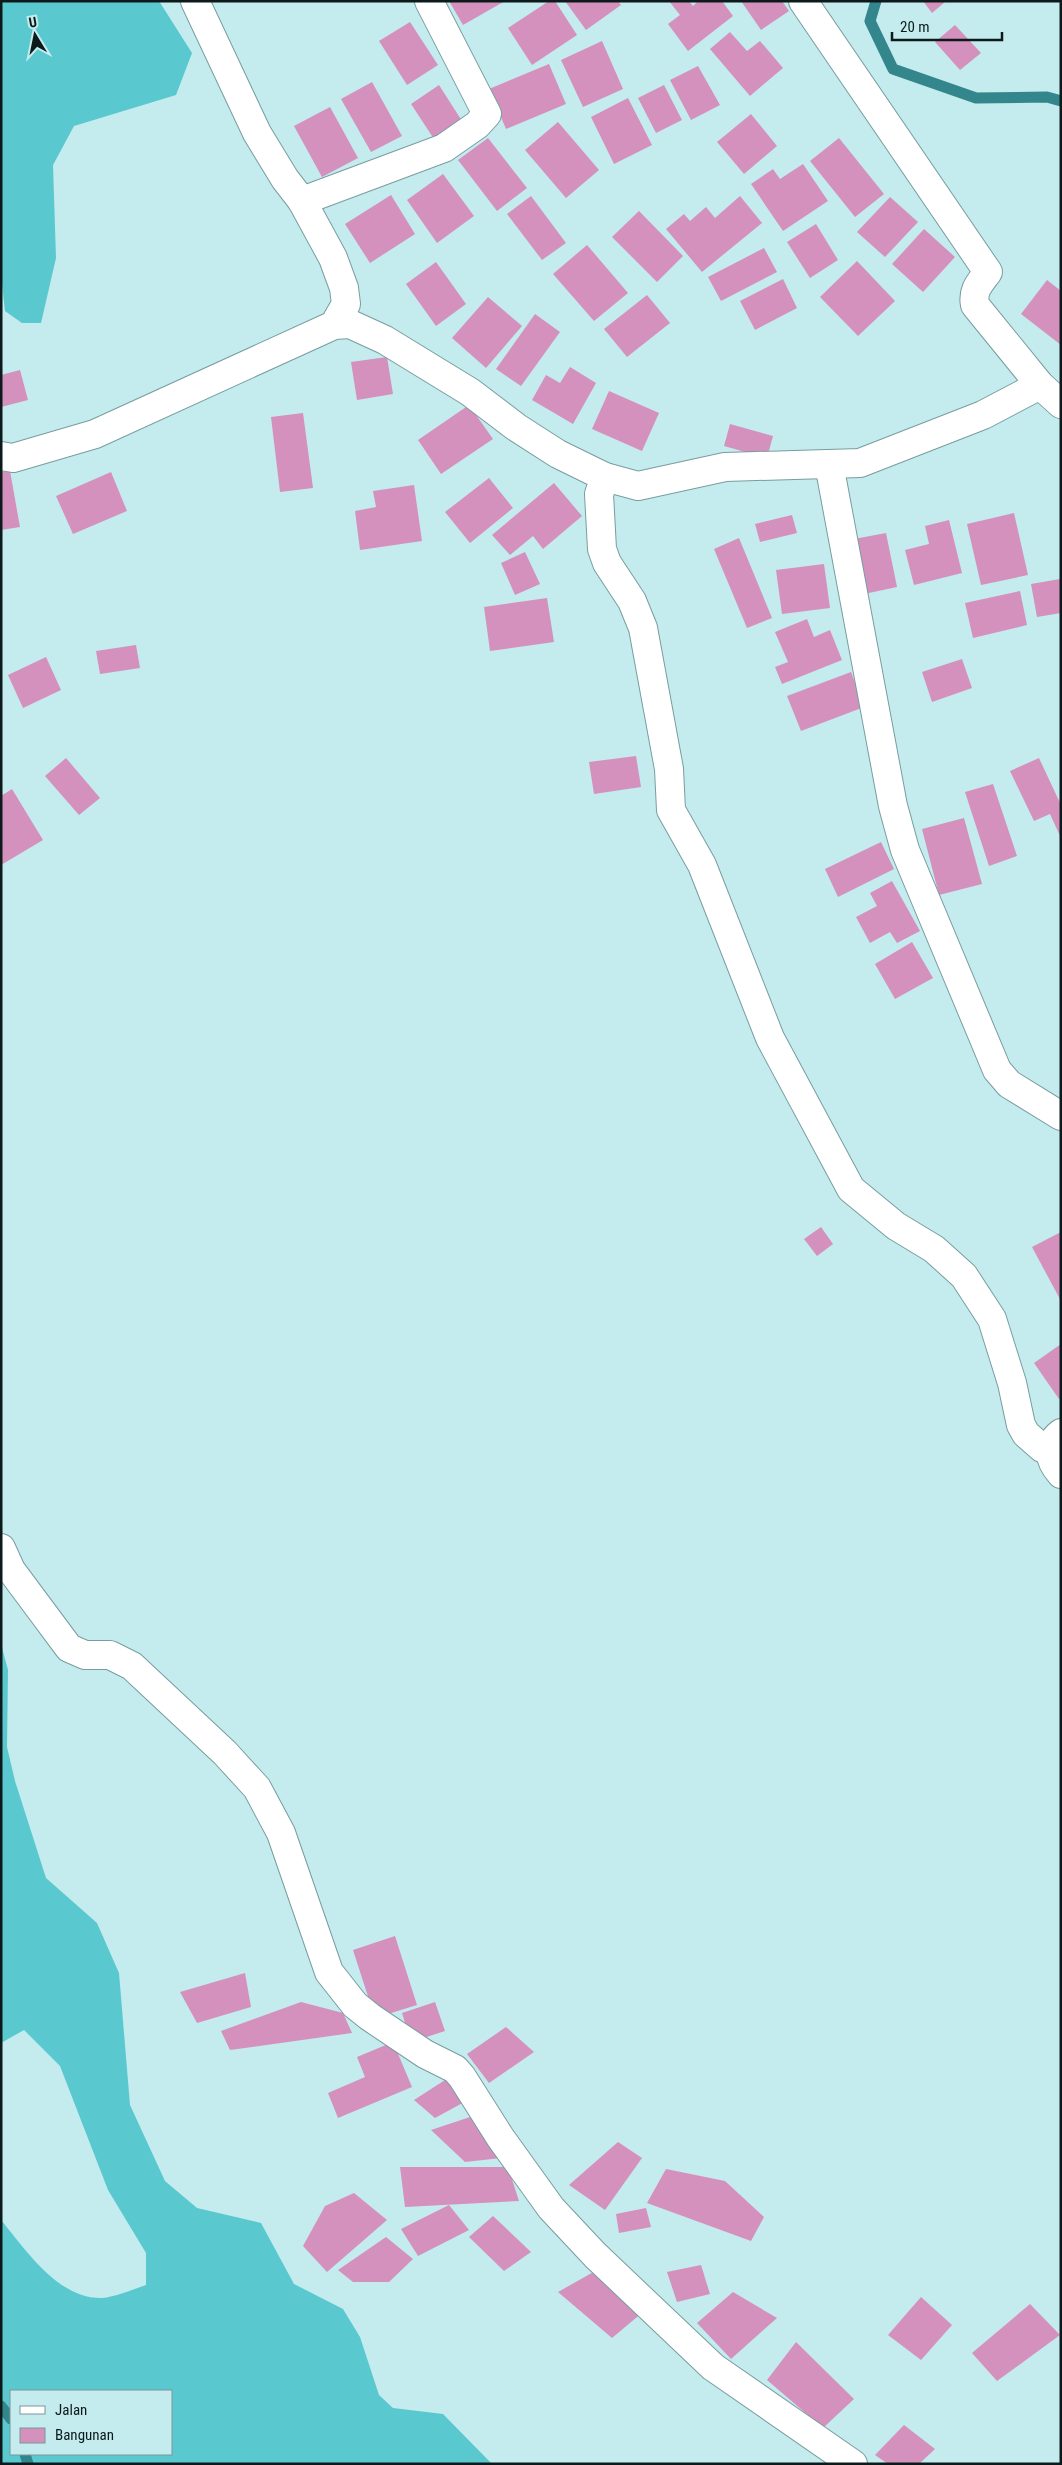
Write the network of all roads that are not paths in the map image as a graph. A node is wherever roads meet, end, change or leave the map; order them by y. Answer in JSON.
{"nodes":[{"id":1,"x":195,"y":1,"type":"edge"},
{"id":2,"x":429,"y":1,"type":"edge"},
{"id":3,"x":804,"y":1,"type":"edge"},
{"id":4,"x":302,"y":201,"type":"junction"},
{"id":5,"x":334,"y":325,"type":"junction"},
{"id":6,"x":1040,"y":385,"type":"junction"},
{"id":7,"x":1061,"y":404,"type":"edge"},
{"id":8,"x":1,"y":456,"type":"edge"},
{"id":9,"x":829,"y":464,"type":"junction"},
{"id":10,"x":605,"y":477,"type":"junction"},
{"id":11,"x":1061,"y":1116,"type":"edge"},
{"id":12,"x":1055,"y":1440,"type":"edge"},
{"id":13,"x":1061,"y":1474,"type":"edge"},
{"id":14,"x":1,"y":1548,"type":"edge"},
{"id":15,"x":853,"y":2464,"type":"edge"}],
"edges":[{"from":1,"to":4,"type":"street"},
{"from":2,"to":4,"type":"street"},
{"from":3,"to":6,"type":"street"},
{"from":4,"to":5,"type":"street"},
{"from":5,"to":8,"type":"street"},
{"from":5,"to":10,"type":"street"},
{"from":6,"to":7,"type":"street"},
{"from":6,"to":9,"type":"street"},
{"from":9,"to":10,"type":"street"},
{"from":9,"to":11,"type":"street"},
{"from":10,"to":12,"type":"street"},
{"from":12,"to":13,"type":"street"},
{"from":14,"to":15,"type":"street"}]}
